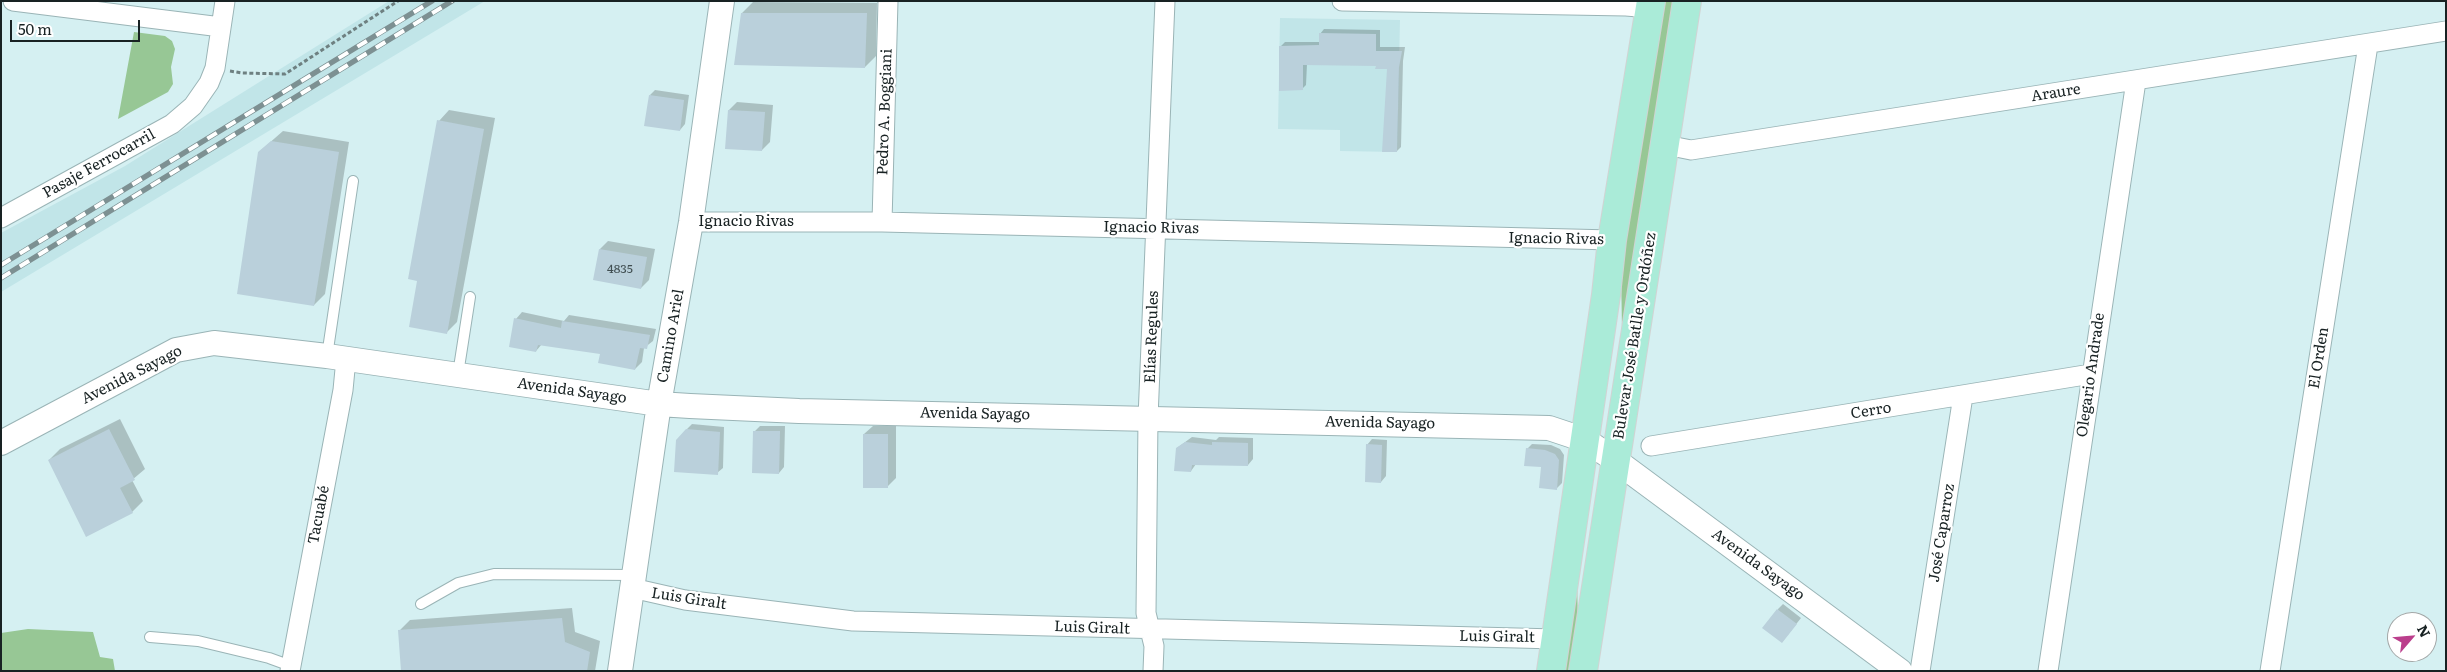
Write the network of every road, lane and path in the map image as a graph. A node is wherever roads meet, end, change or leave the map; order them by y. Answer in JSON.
{"nodes":[{"id":1,"x":13,"y":1,"type":"edge"},
{"id":2,"x":225,"y":1,"type":"edge"},
{"id":3,"x":398,"y":1,"type":"edge"},
{"id":4,"x":722,"y":1,"type":"edge"},
{"id":5,"x":888,"y":1,"type":"edge"},
{"id":6,"x":1165,"y":1,"type":"edge"},
{"id":7,"x":1342,"y":1,"type":"edge"},
{"id":8,"x":1687,"y":1,"type":"edge"},
{"id":9,"x":1650,"y":5,"type":"edge"},
{"id":10,"x":221,"y":27,"type":"junction"},
{"id":11,"x":2446,"y":31,"type":"edge"},
{"id":12,"x":2368,"y":44,"type":"junction"},
{"id":13,"x":215,"y":68,"type":"junction"},
{"id":14,"x":2136,"y":80,"type":"junction"},
{"id":15,"x":1666,"y":145,"type":"junction"},
{"id":16,"x":353,"y":181,"type":"dead end"},
{"id":17,"x":1,"y":218,"type":"edge"},
{"id":18,"x":690,"y":222,"type":"junction"},
{"id":19,"x":882,"y":222,"type":"junction"},
{"id":20,"x":1156,"y":228,"type":"junction"},
{"id":21,"x":1612,"y":240,"type":"junction"},
{"id":22,"x":470,"y":297,"type":"dead end"},
{"id":23,"x":337,"y":358,"type":"junction"},
{"id":24,"x":458,"y":374,"type":"junction"},
{"id":25,"x":2091,"y":374,"type":"junction"},
{"id":26,"x":1963,"y":396,"type":"junction"},
{"id":27,"x":659,"y":404,"type":"junction"},
{"id":28,"x":1148,"y":418,"type":"junction"},
{"id":29,"x":1585,"y":440,"type":"junction"},
{"id":30,"x":1,"y":443,"type":"edge"},
{"id":31,"x":1651,"y":446,"type":"dead end"},
{"id":32,"x":1615,"y":460,"type":"junction"},
{"id":33,"x":632,"y":582,"type":"junction"},
{"id":34,"x":421,"y":604,"type":"dead end"},
{"id":35,"x":1150,"y":630,"type":"junction"},
{"id":36,"x":150,"y":637,"type":"dead end"},
{"id":37,"x":1556,"y":639,"type":"junction"},
{"id":38,"x":290,"y":668,"type":"edge"},
{"id":39,"x":620,"y":671,"type":"edge"},
{"id":40,"x":1153,"y":671,"type":"edge"},
{"id":41,"x":1551,"y":671,"type":"edge"},
{"id":42,"x":1583,"y":671,"type":"edge"},
{"id":43,"x":1900,"y":671,"type":"edge"},
{"id":44,"x":1920,"y":671,"type":"edge"},
{"id":45,"x":2048,"y":671,"type":"edge"},
{"id":46,"x":2270,"y":671,"type":"edge"}],
"edges":[{"from":1,"to":10,"type":"street"},
{"from":2,"to":10,"type":"street","name":"Pasaje Ferrocarril"},
{"from":3,"to":13,"type":"path"},
{"from":4,"to":18,"type":"street","name":"Camino Ariel"},
{"from":5,"to":19,"type":"street","name":"Pedro A. Boggiani"},
{"from":6,"to":20,"type":"street","name":"Elías Regules"},
{"from":7,"to":9,"type":"street"},
{"from":8,"to":15,"type":"main road","name":"Bulevar José Batlle y Ordóñez"},
{"from":9,"to":21,"type":"main road"},
{"from":10,"to":13,"type":"street","name":"Pasaje Ferrocarril"},
{"from":11,"to":12,"type":"street","name":"Araure"},
{"from":12,"to":14,"type":"street","name":"Araure"},
{"from":12,"to":46,"type":"street","name":"El Orden"},
{"from":13,"to":17,"type":"street","name":"Pasaje Ferrocarril"},
{"from":14,"to":15,"type":"street","name":"Araure"},
{"from":14,"to":25,"type":"street","name":"Olegario Andrade"},
{"from":15,"to":32,"type":"main road","name":"Bulevar José Batlle y Ordóñez"},
{"from":16,"to":23,"type":"lane","name":"Tacuabé"},
{"from":18,"to":19,"type":"street","name":"Ignacio Rivas"},
{"from":18,"to":27,"type":"street","name":"Camino Ariel"},
{"from":19,"to":20,"type":"street","name":"Ignacio Rivas"},
{"from":20,"to":21,"type":"street","name":"Ignacio Rivas"},
{"from":20,"to":28,"type":"street","name":"Elías Regules"},
{"from":21,"to":29,"type":"main road"},
{"from":22,"to":24,"type":"lane"},
{"from":23,"to":24,"type":"street","name":"Avenida Sayago"},
{"from":23,"to":30,"type":"street","name":"Avenida Sayago"},
{"from":23,"to":38,"type":"street","name":"Tacuabé"},
{"from":24,"to":27,"type":"street","name":"Avenida Sayago"},
{"from":25,"to":26,"type":"street","name":"Cerro"},
{"from":25,"to":45,"type":"street","name":"Olegario Andrade"},
{"from":26,"to":31,"type":"street","name":"Cerro"},
{"from":26,"to":44,"type":"street","name":"José Caparroz"},
{"from":27,"to":28,"type":"street","name":"Avenida Sayago"},
{"from":27,"to":33,"type":"street","name":"Camino Ariel"},
{"from":28,"to":29,"type":"street","name":"Avenida Sayago"},
{"from":28,"to":35,"type":"street","name":"Elías Regules"},
{"from":29,"to":32,"type":"street","name":"Avenida Sayago"},
{"from":29,"to":37,"type":"main road"},
{"from":32,"to":42,"type":"main road","name":"Bulevar José Batlle y Ordóñez"},
{"from":32,"to":43,"type":"street","name":"Avenida Sayago"},
{"from":33,"to":34,"type":"lane"},
{"from":33,"to":35,"type":"street","name":"Luis Giralt"},
{"from":33,"to":39,"type":"street","name":"Camino Ariel"},
{"from":35,"to":37,"type":"street","name":"Luis Giralt"},
{"from":35,"to":40,"type":"street","name":"Elías Regules"},
{"from":36,"to":38,"type":"lane"},
{"from":37,"to":41,"type":"main road"}]}
